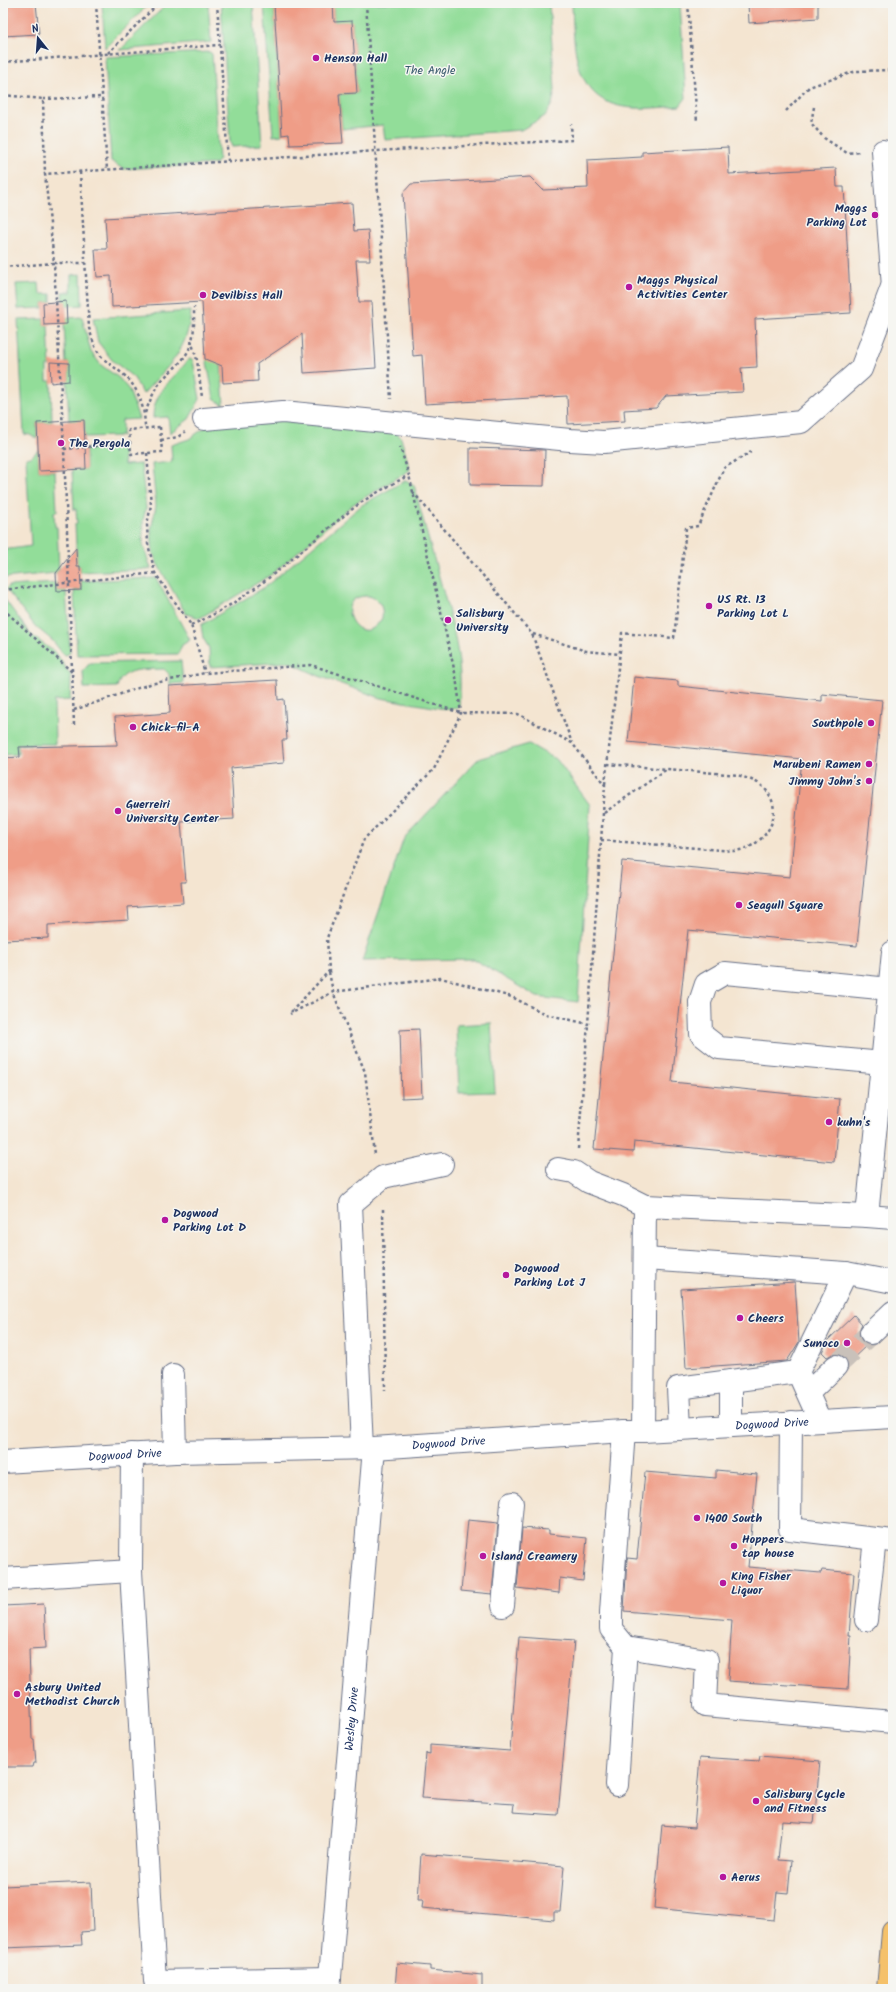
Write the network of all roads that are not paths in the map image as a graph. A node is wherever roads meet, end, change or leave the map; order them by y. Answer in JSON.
{"nodes":[{"id":1,"x":883,"y":151,"type":"road end"},
{"id":2,"x":893,"y":287,"type":"edge"},
{"id":3,"x":204,"y":419,"type":"road end"},
{"id":4,"x":893,"y":952,"type":"edge"},
{"id":5,"x":890,"y":989,"type":"junction"},
{"id":6,"x":883,"y":1063,"type":"junction"},
{"id":7,"x":442,"y":1164,"type":"dead end"},
{"id":8,"x":566,"y":1171,"type":"road end"},
{"id":9,"x":645,"y":1206,"type":"junction"},
{"id":10,"x":867,"y":1216,"type":"junction"},
{"id":11,"x":893,"y":1218,"type":"edge"},
{"id":12,"x":645,"y":1259,"type":"junction"},
{"id":13,"x":846,"y":1273,"type":"junction"},
{"id":14,"x":893,"y":1282,"type":"edge"},
{"id":15,"x":893,"y":1312,"type":"edge"},
{"id":16,"x":871,"y":1333,"type":"tunnel mouth"},
{"id":17,"x":836,"y":1366,"type":"tunnel mouth"},
{"id":18,"x":798,"y":1372,"type":"junction"},
{"id":19,"x":173,"y":1375,"type":"dead end"},
{"id":20,"x":731,"y":1381,"type":"junction"},
{"id":21,"x":678,"y":1388,"type":"junction"},
{"id":22,"x":644,"y":1391,"type":"junction"},
{"id":23,"x":808,"y":1393,"type":"junction"},
{"id":24,"x":893,"y":1417,"type":"edge"},
{"id":25,"x":820,"y":1421,"type":"junction"},
{"id":26,"x":791,"y":1422,"type":"junction"},
{"id":27,"x":731,"y":1426,"type":"junction"},
{"id":28,"x":680,"y":1429,"type":"junction"},
{"id":29,"x":634,"y":1431,"type":"junction"},
{"id":30,"x":368,"y":1448,"type":"junction"},
{"id":31,"x":175,"y":1452,"type":"junction"},
{"id":32,"x":132,"y":1454,"type":"junction"},
{"id":33,"x":3,"y":1462,"type":"edge"},
{"id":34,"x":512,"y":1503,"type":"dead end"},
{"id":35,"x":884,"y":1540,"type":"edge"},
{"id":36,"x":131,"y":1571,"type":"junction"},
{"id":37,"x":3,"y":1579,"type":"edge"},
{"id":38,"x":503,"y":1606,"type":"dead end"},
{"id":39,"x":866,"y":1620,"type":"dead end"},
{"id":40,"x":626,"y":1647,"type":"junction"},
{"id":41,"x":893,"y":1722,"type":"edge"},
{"id":42,"x":616,"y":1785,"type":"dead end"},
{"id":43,"x":893,"y":1932,"type":"edge"},
{"id":44,"x":234,"y":1984,"type":"edge"},
{"id":45,"x":329,"y":1984,"type":"edge"},
{"id":46,"x":888,"y":1989,"type":"edge"}],
"edges":[{"from":1,"to":2,"type":"street"},
{"from":2,"to":3,"type":"street"},
{"from":4,"to":5,"type":"street"},
{"from":5,"to":6,"type":"street"},
{"from":5,"to":6,"type":"street"},
{"from":6,"to":10,"type":"street"},
{"from":7,"to":30,"type":"street","name":"Wesley Drive"},
{"from":8,"to":9,"type":"street"},
{"from":9,"to":10,"type":"street"},
{"from":9,"to":12,"type":"street"},
{"from":10,"to":11,"type":"street"},
{"from":12,"to":13,"type":"street"},
{"from":12,"to":22,"type":"street"},
{"from":13,"to":14,"type":"street"},
{"from":13,"to":18,"type":"street"},
{"from":15,"to":16,"type":"street"},
{"from":17,"to":23,"type":"street"},
{"from":18,"to":20,"type":"street"},
{"from":18,"to":23,"type":"street"},
{"from":19,"to":31,"type":"street"},
{"from":20,"to":21,"type":"street"},
{"from":20,"to":27,"type":"street"},
{"from":21,"to":22,"type":"street"},
{"from":21,"to":28,"type":"street"},
{"from":22,"to":29,"type":"street"},
{"from":23,"to":25,"type":"street"},
{"from":24,"to":25,"type":"street","name":"Dogwood Drive"},
{"from":25,"to":26,"type":"street","name":"Dogwood Drive"},
{"from":26,"to":27,"type":"street","name":"Dogwood Drive"},
{"from":26,"to":35,"type":"street"},
{"from":27,"to":28,"type":"street","name":"Dogwood Drive"},
{"from":28,"to":29,"type":"street","name":"Dogwood Drive"},
{"from":29,"to":30,"type":"street","name":"Dogwood Drive"},
{"from":29,"to":40,"type":"street"},
{"from":30,"to":31,"type":"street","name":"Dogwood Drive"},
{"from":30,"to":45,"type":"street","name":"Wesley Drive"},
{"from":31,"to":32,"type":"street","name":"Dogwood Drive"},
{"from":32,"to":33,"type":"street","name":"Dogwood Drive"},
{"from":32,"to":36,"type":"street"},
{"from":34,"to":38,"type":"street"},
{"from":35,"to":39,"type":"street"},
{"from":36,"to":37,"type":"street"},
{"from":36,"to":44,"type":"street"},
{"from":40,"to":41,"type":"street"},
{"from":40,"to":42,"type":"street"},
{"from":43,"to":46,"type":"main road"},
{"from":44,"to":45,"type":"street"}]}
